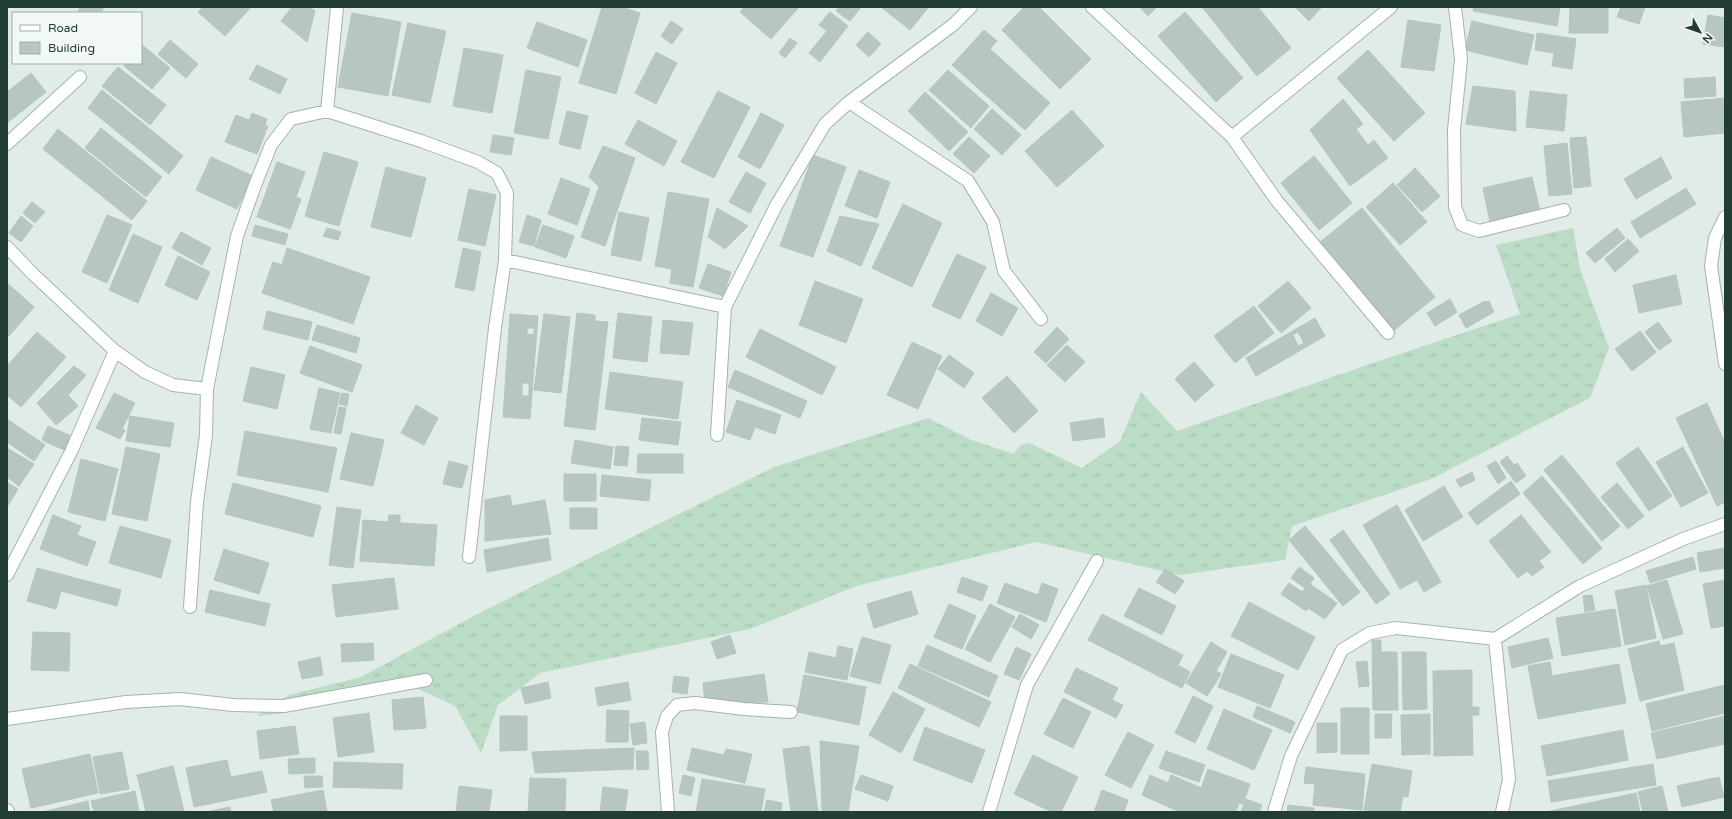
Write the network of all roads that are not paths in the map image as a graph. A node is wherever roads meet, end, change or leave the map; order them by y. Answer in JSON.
{"nodes":[{"id":1,"x":337,"y":7,"type":"edge"},
{"id":2,"x":971,"y":7,"type":"edge"},
{"id":3,"x":1092,"y":7,"type":"edge"},
{"id":4,"x":1391,"y":7,"type":"edge"},
{"id":5,"x":1455,"y":7,"type":"edge"},
{"id":6,"x":80,"y":77,"type":"dead end"},
{"id":7,"x":849,"y":102,"type":"junction"},
{"id":8,"x":327,"y":111,"type":"junction"},
{"id":9,"x":1232,"y":137,"type":"junction"},
{"id":10,"x":7,"y":144,"type":"edge"},
{"id":11,"x":1564,"y":210,"type":"dead end"},
{"id":12,"x":1725,"y":217,"type":"edge"},
{"id":13,"x":7,"y":247,"type":"edge"},
{"id":14,"x":506,"y":260,"type":"junction"},
{"id":15,"x":725,"y":307,"type":"junction"},
{"id":16,"x":1041,"y":319,"type":"dead end"},
{"id":17,"x":1388,"y":333,"type":"dead end"},
{"id":18,"x":115,"y":351,"type":"junction"},
{"id":19,"x":1725,"y":364,"type":"edge"},
{"id":20,"x":207,"y":389,"type":"junction"},
{"id":21,"x":717,"y":435,"type":"dead end"},
{"id":22,"x":1725,"y":524,"type":"edge"},
{"id":23,"x":470,"y":557,"type":"dead end"},
{"id":24,"x":1097,"y":561,"type":"dead end"},
{"id":25,"x":7,"y":575,"type":"edge"},
{"id":26,"x":190,"y":607,"type":"dead end"},
{"id":27,"x":1495,"y":639,"type":"junction"},
{"id":28,"x":426,"y":680,"type":"dead end"},
{"id":29,"x":791,"y":712,"type":"dead end"},
{"id":30,"x":7,"y":719,"type":"edge"},
{"id":31,"x":668,"y":812,"type":"edge"},
{"id":32,"x":990,"y":812,"type":"edge"},
{"id":33,"x":1274,"y":812,"type":"edge"},
{"id":34,"x":1502,"y":812,"type":"edge"}],
"edges":[{"from":1,"to":8,"type":"street"},
{"from":2,"to":7,"type":"street"},
{"from":3,"to":9,"type":"street"},
{"from":4,"to":9,"type":"street"},
{"from":5,"to":11,"type":"street"},
{"from":6,"to":10,"type":"street"},
{"from":7,"to":15,"type":"street"},
{"from":7,"to":16,"type":"street"},
{"from":8,"to":14,"type":"street"},
{"from":8,"to":20,"type":"street"},
{"from":9,"to":17,"type":"street"},
{"from":12,"to":19,"type":"street"},
{"from":13,"to":18,"type":"street"},
{"from":14,"to":15,"type":"street"},
{"from":14,"to":23,"type":"street"},
{"from":15,"to":21,"type":"street"},
{"from":18,"to":20,"type":"street"},
{"from":18,"to":25,"type":"street"},
{"from":20,"to":26,"type":"street"},
{"from":22,"to":27,"type":"street"},
{"from":24,"to":32,"type":"street"},
{"from":27,"to":33,"type":"street"},
{"from":27,"to":34,"type":"street"},
{"from":28,"to":30,"type":"street"},
{"from":29,"to":31,"type":"street"}]}
